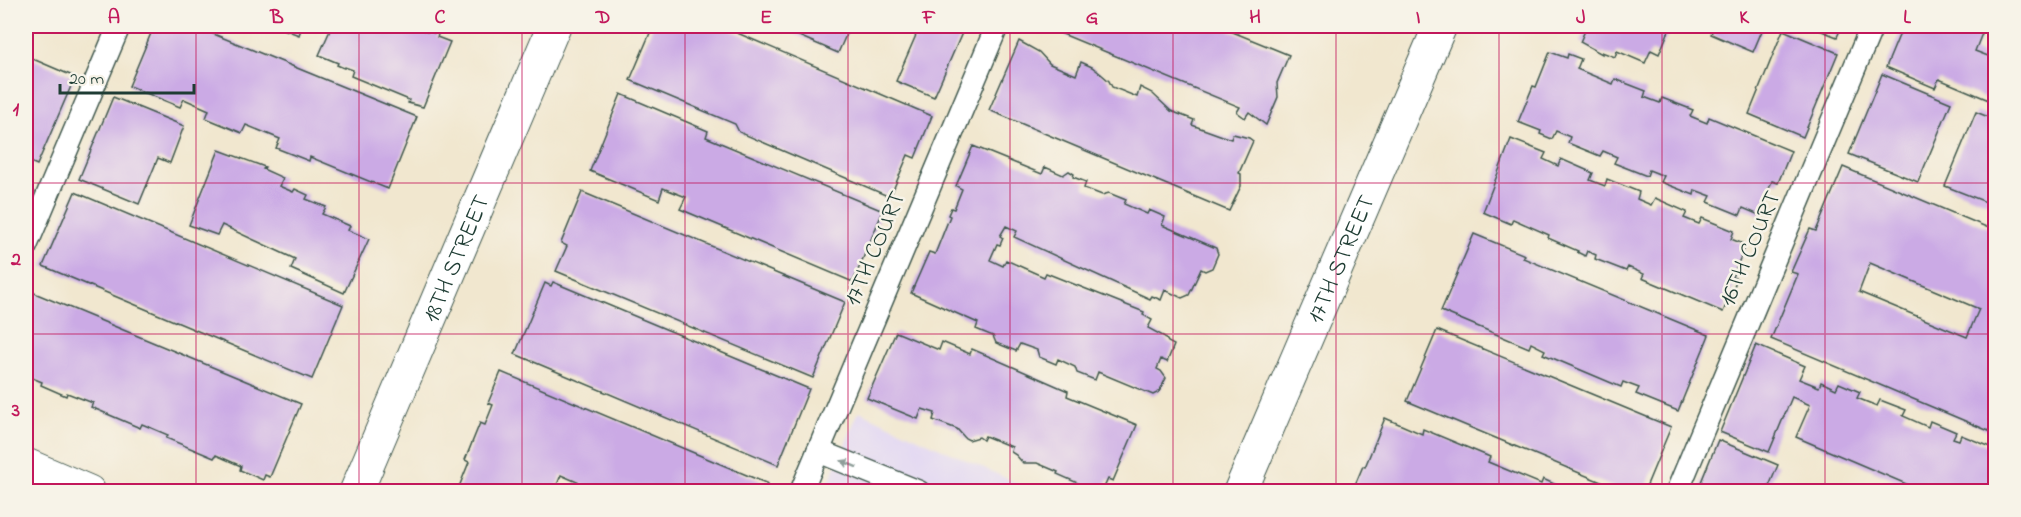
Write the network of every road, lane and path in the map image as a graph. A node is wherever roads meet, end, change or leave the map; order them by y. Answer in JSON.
{"nodes":[{"id":1,"x":119,"y":26,"type":"edge"},
{"id":2,"x":554,"y":26,"type":"edge"},
{"id":3,"x":997,"y":26,"type":"edge"},
{"id":4,"x":1440,"y":26,"type":"edge"},
{"id":5,"x":1872,"y":26,"type":"edge"},
{"id":6,"x":26,"y":246,"type":"edge"},
{"id":7,"x":818,"y":451,"type":"junction"},
{"id":8,"x":26,"y":465,"type":"edge"},
{"id":9,"x":88,"y":492,"type":"edge"},
{"id":10,"x":356,"y":492,"type":"edge"},
{"id":11,"x":801,"y":492,"type":"edge"},
{"id":12,"x":919,"y":492,"type":"edge"},
{"id":13,"x":1240,"y":492,"type":"edge"},
{"id":14,"x":1677,"y":492,"type":"edge"}],
"edges":[{"from":1,"to":6,"type":"lane"},
{"from":2,"to":10,"type":"street","name":"18TH STREET"},
{"from":3,"to":7,"type":"lane","name":"17TH COURT"},
{"from":4,"to":13,"type":"street","name":"17TH STREET"},
{"from":5,"to":14,"type":"lane","name":"16TH COURT"},
{"from":7,"to":11,"type":"lane","name":"17TH COURT"},
{"from":12,"to":7,"type":"lane","one_way":true},
{"from":8,"to":9,"type":"street"}]}
